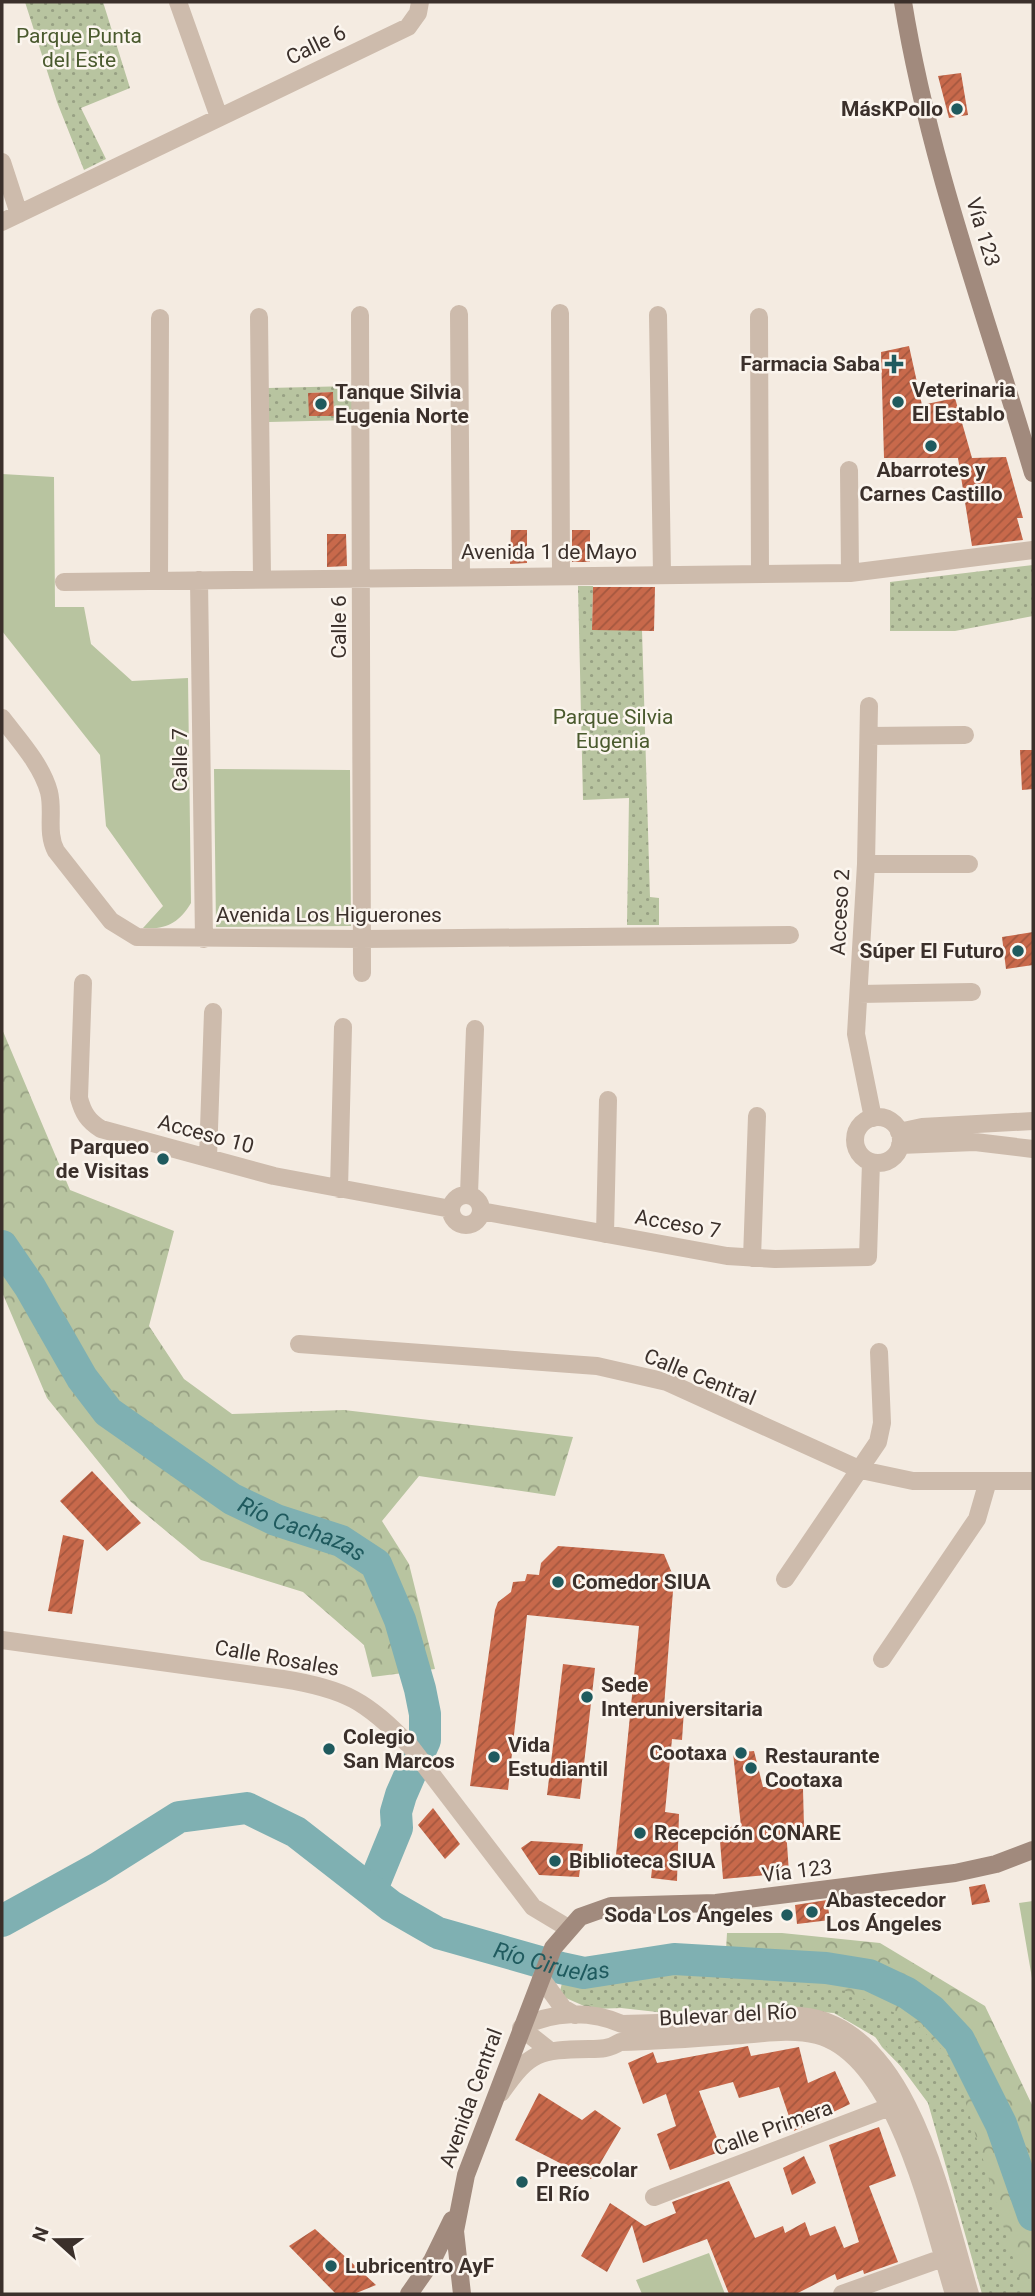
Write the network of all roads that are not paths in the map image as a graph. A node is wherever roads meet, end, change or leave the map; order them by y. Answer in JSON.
{"nodes":[{"id":1,"x":178,"y":2,"type":"edge"},
{"id":2,"x":903,"y":2,"type":"edge"},
{"id":3,"x":419,"y":7,"type":"edge"},
{"id":4,"x":219,"y":117,"type":"junction"},
{"id":5,"x":2,"y":162,"type":"edge"},
{"id":6,"x":19,"y":214,"type":"junction"},
{"id":7,"x":2,"y":222,"type":"edge"},
{"id":8,"x":560,"y":313,"type":"dead end"},
{"id":9,"x":360,"y":314,"type":"dead end"},
{"id":10,"x":459,"y":314,"type":"dead end"},
{"id":11,"x":658,"y":315,"type":"dead end"},
{"id":12,"x":259,"y":317,"type":"dead end"},
{"id":13,"x":759,"y":317,"type":"dead end"},
{"id":14,"x":160,"y":318,"type":"dead end"},
{"id":15,"x":849,"y":470,"type":"dead end"},
{"id":16,"x":1033,"y":473,"type":"edge"},
{"id":17,"x":1033,"y":550,"type":"edge"},
{"id":18,"x":850,"y":573,"type":"junction"},
{"id":19,"x":662,"y":574,"type":"junction"},
{"id":20,"x":760,"y":574,"type":"junction"},
{"id":21,"x":561,"y":575,"type":"junction"},
{"id":22,"x":461,"y":576,"type":"junction"},
{"id":23,"x":362,"y":577,"type":"junction"},
{"id":24,"x":262,"y":578,"type":"junction"},
{"id":25,"x":199,"y":580,"type":"junction"},
{"id":26,"x":159,"y":581,"type":"junction"},
{"id":27,"x":64,"y":582,"type":"dead end"},
{"id":28,"x":869,"y":706,"type":"dead end"},
{"id":29,"x":2,"y":718,"type":"edge"},
{"id":30,"x":965,"y":735,"type":"dead end"},
{"id":31,"x":869,"y":736,"type":"junction"},
{"id":32,"x":866,"y":864,"type":"junction"},
{"id":33,"x":969,"y":864,"type":"dead end"},
{"id":34,"x":790,"y":934,"type":"dead end"},
{"id":35,"x":204,"y":939,"type":"junction"},
{"id":36,"x":362,"y":939,"type":"junction"},
{"id":37,"x":362,"y":973,"type":"dead end"},
{"id":38,"x":83,"y":983,"type":"dead end"},
{"id":39,"x":972,"y":992,"type":"dead end"},
{"id":40,"x":859,"y":994,"type":"junction"},
{"id":41,"x":213,"y":1012,"type":"dead end"},
{"id":42,"x":343,"y":1027,"type":"dead end"},
{"id":43,"x":475,"y":1029,"type":"dead end"},
{"id":44,"x":608,"y":1100,"type":"dead end"},
{"id":45,"x":757,"y":1116,"type":"dead end"},
{"id":46,"x":873,"y":1118,"type":"junction"},
{"id":47,"x":1033,"y":1121,"type":"edge"},
{"id":48,"x":974,"y":1133,"type":"junction"},
{"id":49,"x":900,"y":1139,"type":"junction"},
{"id":50,"x":1033,"y":1149,"type":"edge"},
{"id":51,"x":208,"y":1158,"type":"junction"},
{"id":52,"x":871,"y":1162,"type":"junction"},
{"id":53,"x":339,"y":1189,"type":"junction"},
{"id":54,"x":469,"y":1195,"type":"junction"},
{"id":55,"x":452,"y":1209,"type":"junction"},
{"id":56,"x":481,"y":1211,"type":"junction"},
{"id":57,"x":605,"y":1234,"type":"junction"},
{"id":58,"x":752,"y":1258,"type":"junction"},
{"id":59,"x":299,"y":1344,"type":"dead end"},
{"id":60,"x":879,"y":1352,"type":"dead end"},
{"id":61,"x":861,"y":1470,"type":"junction"},
{"id":62,"x":1033,"y":1480,"type":"edge"},
{"id":63,"x":988,"y":1481,"type":"junction"},
{"id":64,"x":785,"y":1579,"type":"dead end"},
{"id":65,"x":2,"y":1640,"type":"edge"},
{"id":66,"x":882,"y":1659,"type":"dead end"},
{"id":67,"x":1033,"y":1850,"type":"edge"},
{"id":68,"x":568,"y":1928,"type":"junction"},
{"id":69,"x":542,"y":1975,"type":"junction"},
{"id":70,"x":575,"y":2015,"type":"junction"},
{"id":71,"x":521,"y":2028,"type":"junction"},
{"id":72,"x":651,"y":2032,"type":"junction"},
{"id":73,"x":549,"y":2050,"type":"junction"},
{"id":74,"x":493,"y":2104,"type":"junction"},
{"id":75,"x":898,"y":2104,"type":"junction"},
{"id":76,"x":654,"y":2197,"type":"dead end"},
{"id":77,"x":457,"y":2207,"type":"junction"},
{"id":78,"x":950,"y":2255,"type":"junction"},
{"id":79,"x":409,"y":2294,"type":"edge"},
{"id":80,"x":462,"y":2294,"type":"edge"},
{"id":81,"x":842,"y":2294,"type":"edge"},
{"id":82,"x":954,"y":2294,"type":"edge"},
{"id":83,"x":970,"y":2294,"type":"edge"}],
"edges":[{"from":1,"to":4,"type":"street"},
{"from":2,"to":16,"type":"main road","name":"Vía 123"},
{"from":3,"to":4,"type":"street","name":"Calle 6"},
{"from":4,"to":6,"type":"street","name":"Calle 6"},
{"from":5,"to":6,"type":"street"},
{"from":6,"to":7,"type":"street","name":"Calle 6"},
{"from":8,"to":21,"type":"street"},
{"from":9,"to":23,"type":"street","name":"Calle 6"},
{"from":10,"to":22,"type":"street"},
{"from":11,"to":19,"type":"street"},
{"from":12,"to":24,"type":"street"},
{"from":13,"to":20,"type":"street"},
{"from":14,"to":26,"type":"street"},
{"from":15,"to":18,"type":"street"},
{"from":17,"to":18,"type":"street","name":"Avenida 1 de Mayo"},
{"from":18,"to":20,"type":"street","name":"Avenida 1 de Mayo"},
{"from":19,"to":20,"type":"street","name":"Avenida 1 de Mayo"},
{"from":19,"to":21,"type":"street","name":"Avenida 1 de Mayo"},
{"from":21,"to":22,"type":"street","name":"Avenida 1 de Mayo"},
{"from":22,"to":23,"type":"street","name":"Avenida 1 de Mayo"},
{"from":23,"to":24,"type":"street","name":"Avenida 1 de Mayo"},
{"from":23,"to":36,"type":"street","name":"Calle 6"},
{"from":24,"to":25,"type":"street","name":"Avenida 1 de Mayo"},
{"from":25,"to":26,"type":"street","name":"Avenida 1 de Mayo"},
{"from":25,"to":35,"type":"street","name":"Calle 7"},
{"from":26,"to":27,"type":"street","name":"Avenida 1 de Mayo"},
{"from":28,"to":31,"type":"street","name":"Acceso 2"},
{"from":29,"to":35,"type":"street","name":"Avenida Los Higuerones"},
{"from":30,"to":31,"type":"street"},
{"from":31,"to":32,"type":"street","name":"Acceso 2"},
{"from":32,"to":33,"type":"street"},
{"from":32,"to":40,"type":"street","name":"Acceso 2"},
{"from":34,"to":36,"type":"street","name":"Avenida Los Higuerones"},
{"from":35,"to":36,"type":"street","name":"Avenida Los Higuerones"},
{"from":36,"to":37,"type":"street","name":"Calle 6"},
{"from":38,"to":51,"type":"street","name":"Acceso 10"},
{"from":39,"to":40,"type":"street"},
{"from":40,"to":46,"type":"street","name":"Acceso 2"},
{"from":41,"to":51,"type":"street"},
{"from":42,"to":53,"type":"street"},
{"from":43,"to":54,"type":"street"},
{"from":44,"to":57,"type":"street"},
{"from":45,"to":58,"type":"street"},
{"from":46,"to":49,"type":"street"},
{"from":46,"to":52,"type":"street"},
{"from":47,"to":48,"type":"street"},
{"from":48,"to":49,"type":"street"},
{"from":48,"to":50,"type":"street"},
{"from":49,"to":52,"type":"street"},
{"from":51,"to":53,"type":"street","name":"Acceso 10"},
{"from":52,"to":58,"type":"street","name":"Acceso 7"},
{"from":53,"to":55,"type":"street","name":"Acceso 10"},
{"from":54,"to":55,"type":"street"},
{"from":54,"to":56,"type":"street"},
{"from":55,"to":56,"type":"street"},
{"from":56,"to":57,"type":"street","name":"Acceso 7"},
{"from":57,"to":58,"type":"street","name":"Acceso 7"},
{"from":59,"to":61,"type":"street","name":"Calle Central"},
{"from":60,"to":61,"type":"street"},
{"from":61,"to":63,"type":"street","name":"Calle Central"},
{"from":61,"to":64,"type":"street"},
{"from":62,"to":63,"type":"street","name":"Calle Central"},
{"from":63,"to":66,"type":"street"},
{"from":65,"to":68,"type":"street","name":"Calle Rosales"},
{"from":67,"to":68,"type":"main road","name":"Vía 123"},
{"from":68,"to":69,"type":"main road","name":"Avenida Central"},
{"from":69,"to":70,"type":"street"},
{"from":69,"to":71,"type":"main road","name":"Avenida Central"},
{"from":70,"to":71,"type":"street","name":"Bulevar del Río"},
{"from":70,"to":72,"type":"street","name":"Bulevar del Río"},
{"from":71,"to":73,"type":"street"},
{"from":71,"to":74,"type":"main road","name":"Avenida Central"},
{"from":72,"to":73,"type":"street","name":"Bulevar del Río"},
{"from":72,"to":75,"type":"street","name":"Bulevar del Río"},
{"from":73,"to":74,"type":"street"},
{"from":74,"to":77,"type":"main road","name":"Avenida Central"},
{"from":75,"to":76,"type":"street","name":"Calle Primera"},
{"from":75,"to":78,"type":"street","name":"Bulevar del Río"},
{"from":77,"to":79,"type":"main road"},
{"from":77,"to":80,"type":"main road","name":"Avenida Central"},
{"from":78,"to":81,"type":"street"},
{"from":78,"to":82,"type":"street","name":"Bulevar del Río"},
{"from":78,"to":83,"type":"street","name":"Bulevar del Río"}]}
